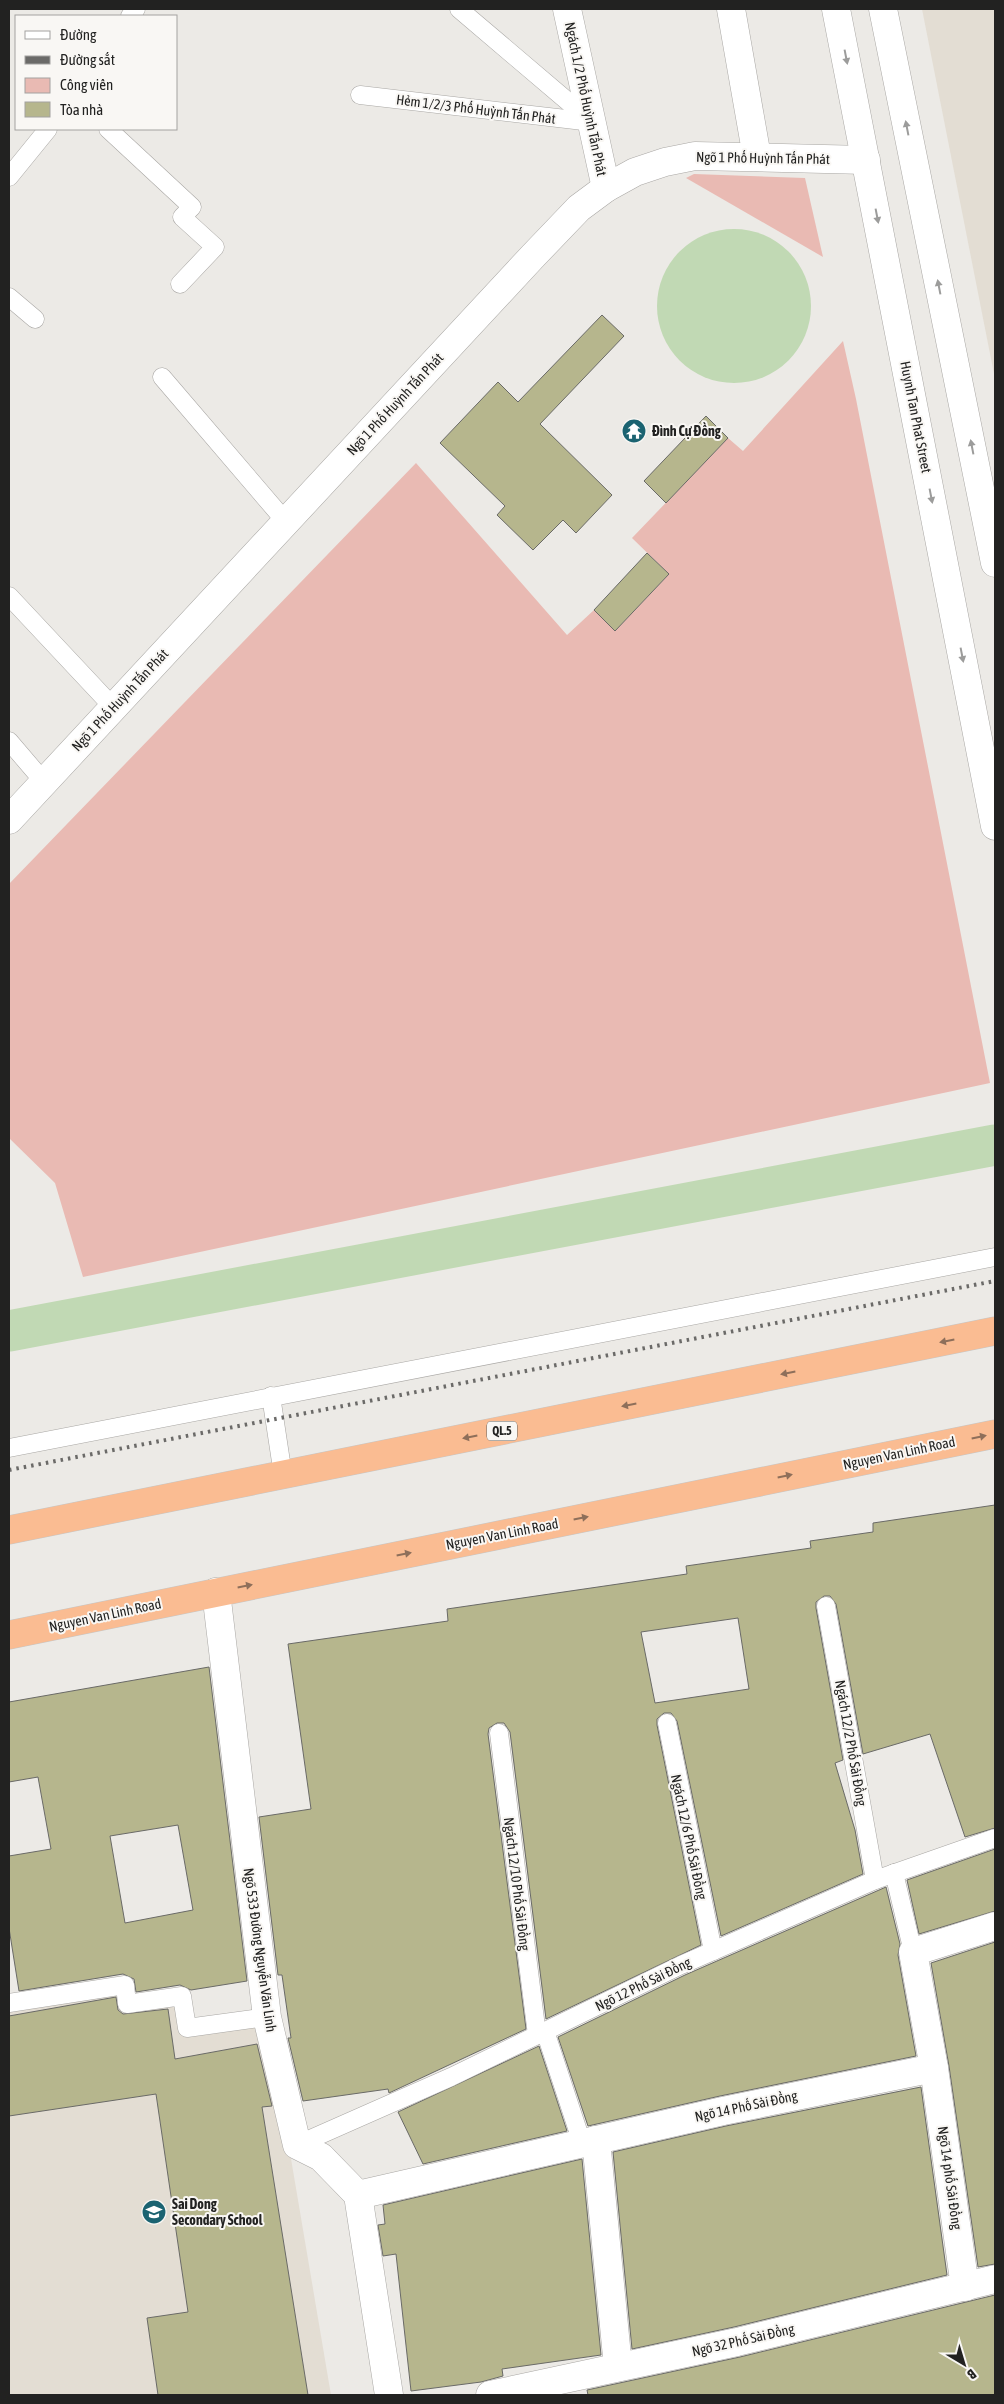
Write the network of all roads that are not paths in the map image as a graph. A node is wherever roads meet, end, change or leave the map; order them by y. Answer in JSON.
{"nodes":[{"id":1,"x":459,"y":9,"type":"edge"},
{"id":2,"x":567,"y":9,"type":"edge"},
{"id":3,"x":731,"y":9,"type":"edge"},
{"id":4,"x":836,"y":9,"type":"edge"},
{"id":5,"x":883,"y":9,"type":"edge"},
{"id":6,"x":360,"y":95,"type":"dead end"},
{"id":7,"x":592,"y":122,"type":"junction"},
{"id":8,"x":47,"y":130,"type":"edge"},
{"id":9,"x":109,"y":130,"type":"edge"},
{"id":10,"x":757,"y":157,"type":"junction"},
{"id":11,"x":866,"y":160,"type":"junction"},
{"id":12,"x":9,"y":177,"type":"edge"},
{"id":13,"x":606,"y":188,"type":"junction"},
{"id":14,"x":180,"y":284,"type":"dead end"},
{"id":15,"x":9,"y":298,"type":"edge"},
{"id":16,"x":35,"y":319,"type":"dead end"},
{"id":17,"x":162,"y":376,"type":"dead end"},
{"id":18,"x":286,"y":522,"type":"junction"},
{"id":19,"x":995,"y":563,"type":"edge"},
{"id":20,"x":9,"y":596,"type":"edge"},
{"id":21,"x":113,"y":707,"type":"junction"},
{"id":22,"x":9,"y":741,"type":"edge"},
{"id":23,"x":44,"y":782,"type":"junction"},
{"id":24,"x":9,"y":820,"type":"edge"},
{"id":25,"x":995,"y":826,"type":"edge"},
{"id":26,"x":995,"y":1257,"type":"edge"},
{"id":27,"x":995,"y":1331,"type":"edge"},
{"id":28,"x":271,"y":1396,"type":"junction"},
{"id":29,"x":995,"y":1434,"type":"edge"},
{"id":30,"x":9,"y":1448,"type":"edge"},
{"id":31,"x":283,"y":1475,"type":"junction"},
{"id":32,"x":9,"y":1530,"type":"edge"},
{"id":33,"x":216,"y":1592,"type":"junction"},
{"id":34,"x":826,"y":1606,"type":"dead end"},
{"id":35,"x":9,"y":1635,"type":"edge"},
{"id":36,"x":667,"y":1723,"type":"dead end"},
{"id":37,"x":499,"y":1733,"type":"dead end"},
{"id":38,"x":995,"y":1838,"type":"edge"},
{"id":39,"x":894,"y":1873,"type":"junction"},
{"id":40,"x":875,"y":1880,"type":"junction"},
{"id":41,"x":995,"y":1926,"type":"edge"},
{"id":42,"x":713,"y":1951,"type":"junction"},
{"id":43,"x":913,"y":1952,"type":"junction"},
{"id":44,"x":9,"y":2003,"type":"edge"},
{"id":45,"x":267,"y":2017,"type":"junction"},
{"id":46,"x":541,"y":2033,"type":"junction"},
{"id":47,"x":934,"y":2068,"type":"junction"},
{"id":48,"x":589,"y":2141,"type":"junction"},
{"id":49,"x":297,"y":2145,"type":"junction"},
{"id":50,"x":358,"y":2195,"type":"junction"},
{"id":51,"x":995,"y":2279,"type":"edge"},
{"id":52,"x":966,"y":2287,"type":"junction"},
{"id":53,"x":618,"y":2367,"type":"junction"},
{"id":54,"x":389,"y":2395,"type":"edge"},
{"id":55,"x":490,"y":2395,"type":"edge"}],
"edges":[{"from":1,"to":7,"type":"lane"},
{"from":2,"to":7,"type":"street","name":"Ngách 1/2 Phố Huỳnh Tấn Phát"},
{"from":3,"to":10,"type":"street"},
{"from":4,"to":11,"type":"street","name":"Huynh Tan Phat Street","one_way":true},
{"from":19,"to":5,"type":"street","one_way":true},
{"from":6,"to":7,"type":"lane","name":"Hẻm 1/2/3 Phố Huỳnh Tấn Phát"},
{"from":7,"to":13,"type":"street","name":"Ngách 1/2 Phố Huỳnh Tấn Phát"},
{"from":8,"to":12,"type":"lane"},
{"from":9,"to":14,"type":"lane"},
{"from":10,"to":11,"type":"street","name":"Ngõ 1 Phố Huỳnh Tấn Phát"},
{"from":10,"to":13,"type":"street","name":"Ngõ 1 Phố Huỳnh Tấn Phát"},
{"from":11,"to":25,"type":"street","name":"Huynh Tan Phat Street","one_way":true},
{"from":13,"to":18,"type":"street","name":"Ngõ 1 Phố Huỳnh Tấn Phát"},
{"from":15,"to":16,"type":"lane"},
{"from":17,"to":18,"type":"lane"},
{"from":18,"to":21,"type":"street","name":"Ngõ 1 Phố Huỳnh Tấn Phát"},
{"from":20,"to":21,"type":"lane"},
{"from":21,"to":23,"type":"street","name":"Ngõ 1 Phố Huỳnh Tấn Phát"},
{"from":22,"to":23,"type":"lane"},
{"from":23,"to":24,"type":"street","name":"Ngõ 1 Phố Huỳnh Tấn Phát"},
{"from":26,"to":28,"type":"lane"},
{"from":27,"to":31,"type":"highway","number":"QL.5","one_way":true},
{"from":28,"to":30,"type":"lane"},
{"from":28,"to":31,"type":"lane"},
{"from":33,"to":29,"type":"highway","name":"Nguyen Van Linh Road","one_way":true},
{"from":31,"to":32,"type":"highway","number":"QL.5"},
{"from":33,"to":35,"type":"highway","name":"Nguyen Van Linh Road"},
{"from":33,"to":45,"type":"street","name":"Ngõ 533 Đường Nguyễn Văn Linh"},
{"from":34,"to":40,"type":"lane","name":"Ngách 12/2 Phố Sài Đồng"},
{"from":36,"to":42,"type":"lane","name":"Ngách 12/6 Phố Sài Đồng"},
{"from":37,"to":46,"type":"lane","name":"Ngách 12/10 Phố Sài Đồng"},
{"from":38,"to":39,"type":"lane","name":"Ngõ 12 Phố Sài Đồng"},
{"from":39,"to":40,"type":"lane","name":"Ngõ 12 Phố Sài Đồng"},
{"from":39,"to":43,"type":"lane"},
{"from":40,"to":42,"type":"lane","name":"Ngõ 12 Phố Sài Đồng"},
{"from":41,"to":43,"type":"street"},
{"from":42,"to":46,"type":"lane","name":"Ngõ 12 Phố Sài Đồng"},
{"from":43,"to":47,"type":"street"},
{"from":44,"to":45,"type":"lane"},
{"from":45,"to":49,"type":"street","name":"Ngõ 533 Đường Nguyễn Văn Linh"},
{"from":46,"to":48,"type":"lane","name":"Ngách 12/10 Phố Sài Đồng"},
{"from":46,"to":49,"type":"lane","name":"Ngõ 12 Phố Sài Đồng"},
{"from":47,"to":48,"type":"street","name":"Ngõ 14 Phố Sài Đồng"},
{"from":47,"to":52,"type":"street","name":"Ngõ 14 phố Sài Đồng"},
{"from":48,"to":50,"type":"street","name":"Ngõ 14 Phố Sài Đồng"},
{"from":48,"to":53,"type":"street"},
{"from":49,"to":50,"type":"street"},
{"from":50,"to":54,"type":"street"},
{"from":51,"to":52,"type":"street","name":"Ngõ 32 Phố Sài Đồng"},
{"from":52,"to":53,"type":"street","name":"Ngõ 32 Phố Sài Đồng"},
{"from":53,"to":55,"type":"street","name":"Ngõ 32 Phố Sài Đồng"}]}
